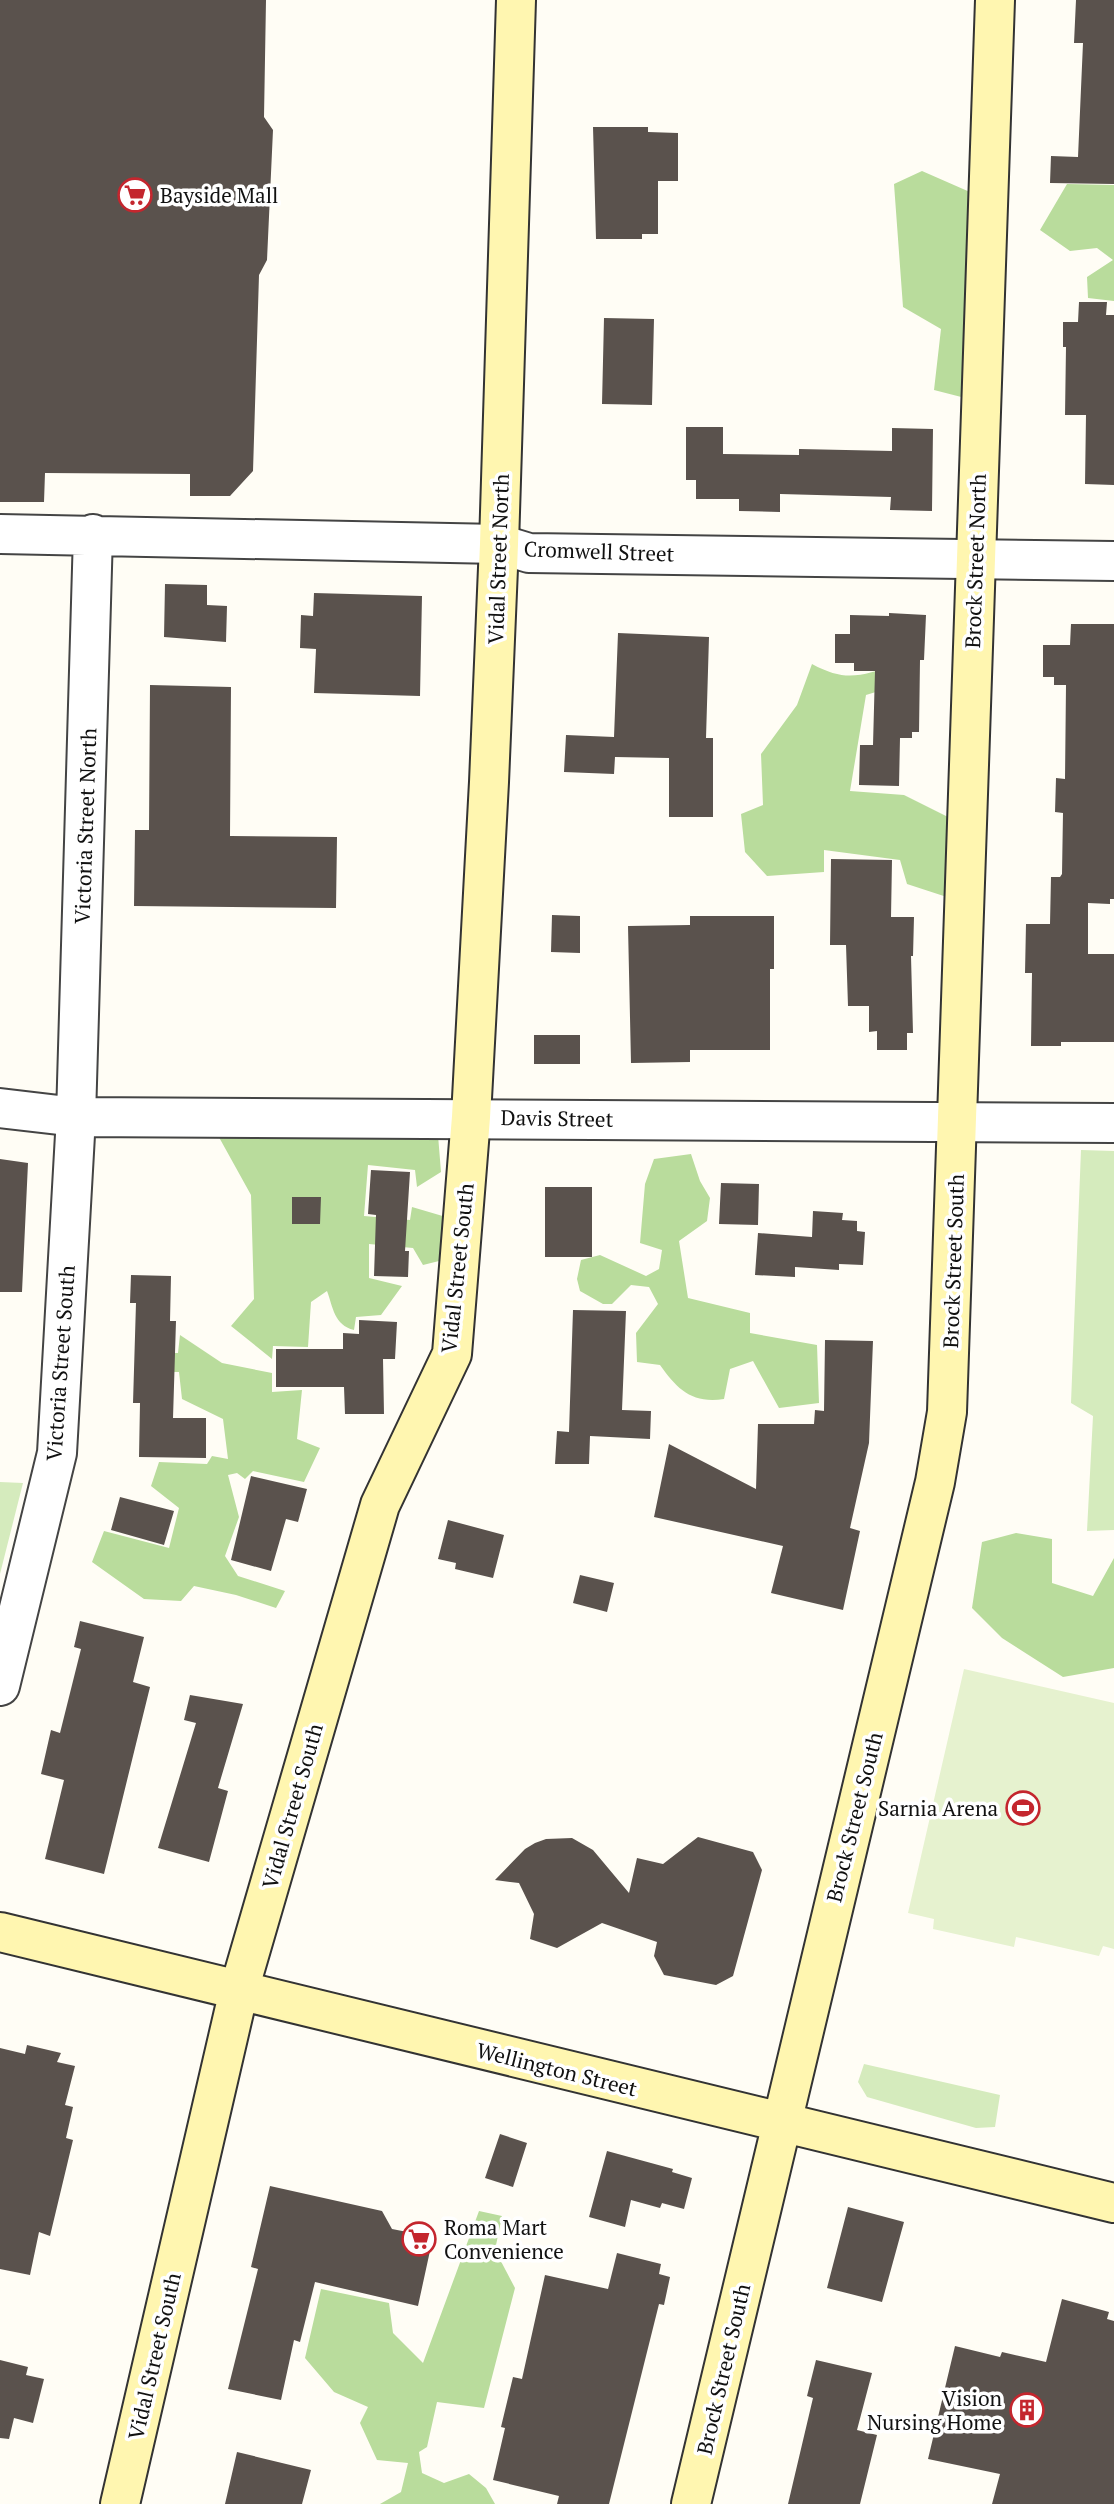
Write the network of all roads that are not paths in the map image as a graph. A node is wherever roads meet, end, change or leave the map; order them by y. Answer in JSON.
{"nodes":[{"id":1,"x":516,"y":0,"type":"edge"},
{"id":2,"x":995,"y":0,"type":"edge"},
{"id":3,"x":0,"y":534,"type":"edge"},
{"id":4,"x":93,"y":534,"type":"junction"},
{"id":5,"x":499,"y":544,"type":"junction"},
{"id":6,"x":976,"y":557,"type":"junction"},
{"id":7,"x":1114,"y":561,"type":"edge"},
{"id":8,"x":0,"y":1108,"type":"edge"},
{"id":9,"x":76,"y":1117,"type":"junction"},
{"id":10,"x":471,"y":1117,"type":"junction"},
{"id":11,"x":958,"y":1122,"type":"junction"},
{"id":12,"x":1114,"y":1123,"type":"edge"},
{"id":13,"x":0,"y":1686,"type":"edge"},
{"id":14,"x":0,"y":1932,"type":"edge"},
{"id":15,"x":239,"y":1990,"type":"junction"},
{"id":16,"x":780,"y":2124,"type":"junction"},
{"id":17,"x":1114,"y":2203,"type":"edge"},
{"id":18,"x":120,"y":2504,"type":"edge"},
{"id":19,"x":691,"y":2504,"type":"edge"}],
"edges":[{"from":1,"to":5,"type":"main road","name":"Vidal Street North"},
{"from":2,"to":6,"type":"main road","name":"Brock Street North"},
{"from":3,"to":4,"type":"street","name":"Cromwell Street"},
{"from":4,"to":5,"type":"street","name":"Cromwell Street"},
{"from":4,"to":9,"type":"street","name":"Victoria Street North"},
{"from":5,"to":6,"type":"street","name":"Cromwell Street"},
{"from":5,"to":10,"type":"main road","name":"Vidal Street North"},
{"from":6,"to":7,"type":"street","name":"Cromwell Street"},
{"from":6,"to":11,"type":"main road","name":"Brock Street North"},
{"from":8,"to":9,"type":"street","name":"Davis Street"},
{"from":9,"to":10,"type":"street","name":"Davis Street"},
{"from":9,"to":13,"type":"street","name":"Victoria Street South"},
{"from":10,"to":11,"type":"street","name":"Davis Street"},
{"from":10,"to":15,"type":"main road","name":"Vidal Street South"},
{"from":11,"to":12,"type":"street","name":"Davis Street"},
{"from":11,"to":16,"type":"main road","name":"Brock Street South"},
{"from":14,"to":15,"type":"main road","name":"Wellington Street"},
{"from":15,"to":16,"type":"main road","name":"Wellington Street"},
{"from":15,"to":18,"type":"main road","name":"Vidal Street South"},
{"from":16,"to":17,"type":"main road","name":"Wellington Street"},
{"from":16,"to":19,"type":"main road","name":"Brock Street South"}]}
